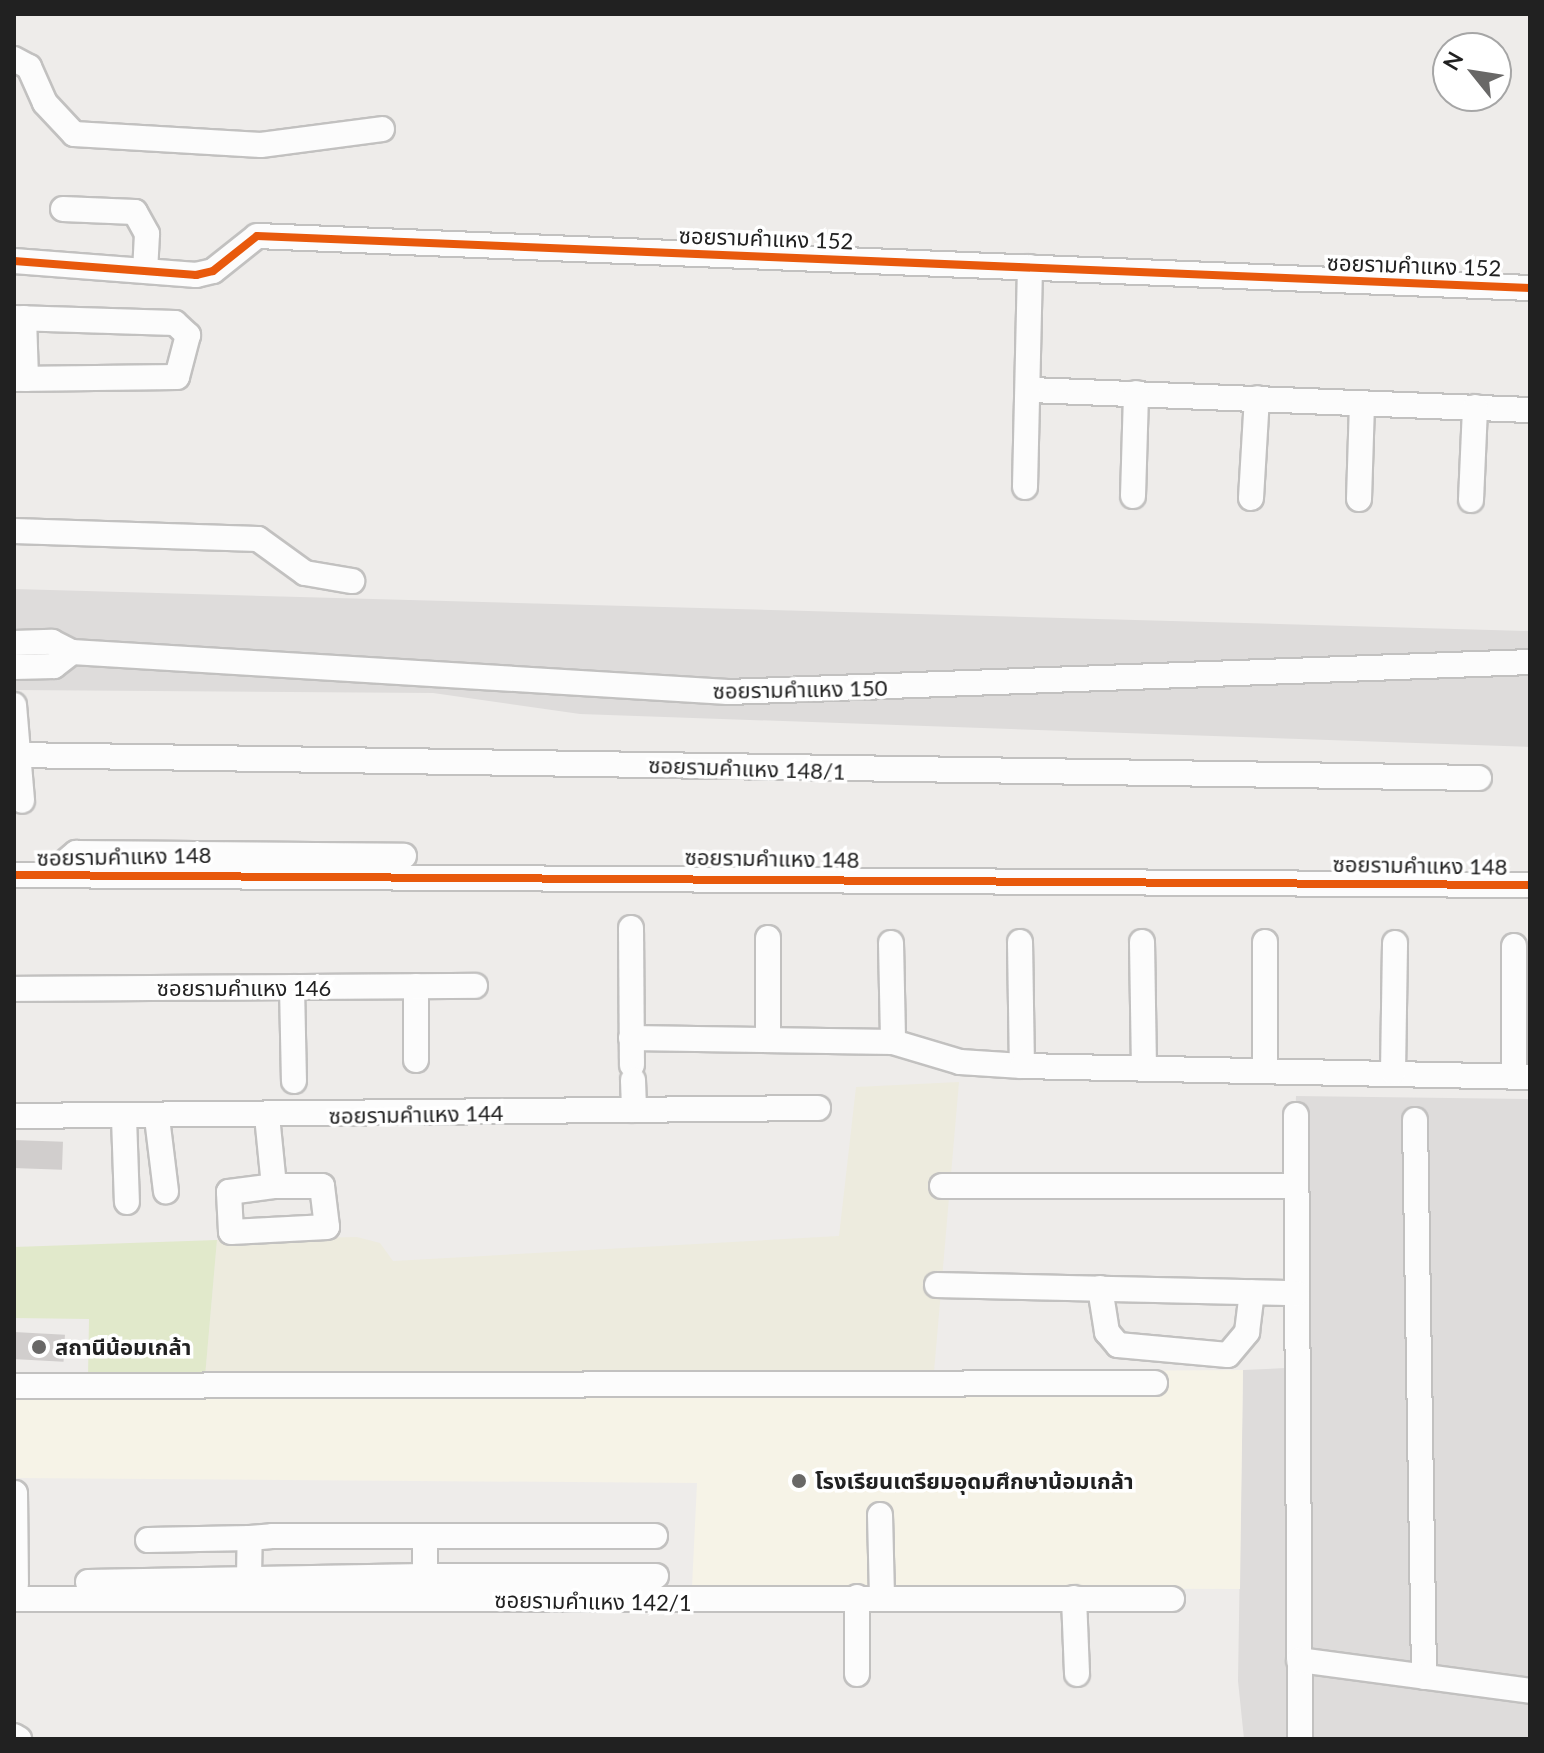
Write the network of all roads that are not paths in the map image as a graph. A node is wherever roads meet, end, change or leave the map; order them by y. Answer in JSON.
{"nodes":[{"id":1,"x":14,"y":59,"type":"edge"},
{"id":2,"x":382,"y":129,"type":"dead end"},
{"id":3,"x":63,"y":209,"type":"dead end"},
{"id":4,"x":14,"y":261,"type":"edge"},
{"id":5,"x":1030,"y":267,"type":"junction"},
{"id":6,"x":145,"y":270,"type":"junction"},
{"id":7,"x":1530,"y":288,"type":"edge"},
{"id":8,"x":19,"y":318,"type":"edge"},
{"id":9,"x":20,"y":379,"type":"edge"},
{"id":10,"x":1031,"y":390,"type":"junction"},
{"id":11,"x":1136,"y":393,"type":"junction"},
{"id":12,"x":1257,"y":398,"type":"junction"},
{"id":13,"x":1362,"y":404,"type":"junction"},
{"id":14,"x":1475,"y":407,"type":"junction"},
{"id":15,"x":1530,"y":410,"type":"edge"},
{"id":16,"x":1025,"y":487,"type":"dead end"},
{"id":17,"x":1133,"y":496,"type":"dead end"},
{"id":18,"x":1251,"y":498,"type":"dead end"},
{"id":19,"x":1359,"y":499,"type":"dead end"},
{"id":20,"x":1471,"y":500,"type":"dead end"},
{"id":21,"x":14,"y":531,"type":"edge"},
{"id":22,"x":352,"y":581,"type":"dead end"},
{"id":23,"x":14,"y":643,"type":"edge"},
{"id":24,"x":72,"y":652,"type":"junction"},
{"id":25,"x":1530,"y":662,"type":"edge"},
{"id":26,"x":14,"y":667,"type":"edge"},
{"id":27,"x":14,"y":705,"type":"edge"},
{"id":28,"x":16,"y":755,"type":"edge"},
{"id":29,"x":1479,"y":778,"type":"dead end"},
{"id":30,"x":22,"y":801,"type":"dead end"},
{"id":31,"x":466,"y":857,"type":"dead end"},
{"id":32,"x":51,"y":874,"type":"junction"},
{"id":33,"x":14,"y":875,"type":"edge"},
{"id":34,"x":1530,"y":885,"type":"edge"},
{"id":35,"x":631,"y":928,"type":"dead end"},
{"id":36,"x":768,"y":938,"type":"dead end"},
{"id":37,"x":1020,"y":942,"type":"dead end"},
{"id":38,"x":1142,"y":942,"type":"dead end"},
{"id":39,"x":1265,"y":942,"type":"dead end"},
{"id":40,"x":891,"y":943,"type":"dead end"},
{"id":41,"x":1395,"y":943,"type":"dead end"},
{"id":42,"x":1514,"y":946,"type":"dead end"},
{"id":43,"x":416,"y":986,"type":"junction"},
{"id":44,"x":475,"y":986,"type":"dead end"},
{"id":45,"x":292,"y":987,"type":"junction"},
{"id":46,"x":14,"y":989,"type":"edge"},
{"id":47,"x":631,"y":1038,"type":"junction"},
{"id":48,"x":768,"y":1038,"type":"junction"},
{"id":49,"x":893,"y":1042,"type":"junction"},
{"id":50,"x":416,"y":1060,"type":"dead end"},
{"id":51,"x":1144,"y":1065,"type":"junction"},
{"id":52,"x":1022,"y":1066,"type":"junction"},
{"id":53,"x":1265,"y":1066,"type":"junction"},
{"id":54,"x":1393,"y":1072,"type":"junction"},
{"id":55,"x":1522,"y":1076,"type":"edge"},
{"id":56,"x":294,"y":1081,"type":"dead end"},
{"id":57,"x":818,"y":1108,"type":"dead end"},
{"id":58,"x":634,"y":1110,"type":"junction"},
{"id":59,"x":1296,"y":1115,"type":"dead end"},
{"id":60,"x":14,"y":1116,"type":"edge"},
{"id":61,"x":267,"y":1116,"type":"junction"},
{"id":62,"x":124,"y":1118,"type":"junction"},
{"id":63,"x":157,"y":1118,"type":"junction"},
{"id":64,"x":1415,"y":1120,"type":"dead end"},
{"id":65,"x":274,"y":1186,"type":"dead end"},
{"id":66,"x":942,"y":1186,"type":"dead end"},
{"id":67,"x":1296,"y":1186,"type":"junction"},
{"id":68,"x":166,"y":1191,"type":"dead end"},
{"id":69,"x":127,"y":1202,"type":"dead end"},
{"id":70,"x":937,"y":1285,"type":"dead end"},
{"id":71,"x":1100,"y":1288,"type":"junction"},
{"id":72,"x":1252,"y":1292,"type":"junction"},
{"id":73,"x":1297,"y":1293,"type":"junction"},
{"id":74,"x":1155,"y":1383,"type":"dead end"},
{"id":75,"x":14,"y":1386,"type":"edge"},
{"id":76,"x":15,"y":1493,"type":"edge"},
{"id":77,"x":880,"y":1515,"type":"dead end"},
{"id":78,"x":425,"y":1536,"type":"junction"},
{"id":79,"x":655,"y":1536,"type":"dead end"},
{"id":80,"x":250,"y":1538,"type":"junction"},
{"id":81,"x":148,"y":1540,"type":"dead end"},
{"id":82,"x":425,"y":1576,"type":"junction"},
{"id":83,"x":656,"y":1576,"type":"dead end"},
{"id":84,"x":249,"y":1577,"type":"junction"},
{"id":85,"x":15,"y":1589,"type":"edge"},
{"id":86,"x":857,"y":1597,"type":"junction"},
{"id":87,"x":882,"y":1597,"type":"junction"},
{"id":88,"x":1074,"y":1598,"type":"junction"},
{"id":89,"x":1172,"y":1599,"type":"dead end"},
{"id":90,"x":1299,"y":1660,"type":"junction"},
{"id":91,"x":857,"y":1674,"type":"dead end"},
{"id":92,"x":1077,"y":1674,"type":"dead end"},
{"id":93,"x":1424,"y":1677,"type":"junction"},
{"id":94,"x":1530,"y":1691,"type":"edge"},
{"id":95,"x":14,"y":1736,"type":"edge"},
{"id":96,"x":19,"y":1739,"type":"edge"},
{"id":97,"x":1300,"y":1739,"type":"edge"}],
"edges":[{"from":1,"to":2,"type":"street"},
{"from":3,"to":6,"type":"street"},
{"from":4,"to":6,"type":"street","name":"ซอยรามคำแหง 152"},
{"from":5,"to":6,"type":"street","name":"ซอยรามคำแหง 152"},
{"from":5,"to":7,"type":"street","name":"ซอยรามคำแหง 152"},
{"from":5,"to":10,"type":"street"},
{"from":8,"to":9,"type":"street"},
{"from":8,"to":9,"type":"street"},
{"from":10,"to":11,"type":"street"},
{"from":10,"to":16,"type":"street"},
{"from":11,"to":12,"type":"street"},
{"from":11,"to":17,"type":"street"},
{"from":12,"to":13,"type":"street"},
{"from":12,"to":18,"type":"street"},
{"from":13,"to":14,"type":"street"},
{"from":13,"to":19,"type":"street"},
{"from":14,"to":15,"type":"street"},
{"from":14,"to":20,"type":"street"},
{"from":21,"to":22,"type":"street"},
{"from":23,"to":24,"type":"street","name":"ซอยรามคำแหง 150"},
{"from":24,"to":25,"type":"street","name":"ซอยรามคำแหง 150"},
{"from":24,"to":26,"type":"street","name":"ซอยรามคำแหง 150"},
{"from":27,"to":28,"type":"street"},
{"from":28,"to":29,"type":"street","name":"ซอยรามคำแหง 148/1"},
{"from":28,"to":30,"type":"street"},
{"from":31,"to":32,"type":"street"},
{"from":32,"to":33,"type":"street","name":"ซอยรามคำแหง 148"},
{"from":32,"to":34,"type":"street","name":"ซอยรามคำแหง 148"},
{"from":35,"to":47,"type":"street"},
{"from":36,"to":48,"type":"street"},
{"from":37,"to":52,"type":"street"},
{"from":38,"to":51,"type":"street"},
{"from":39,"to":53,"type":"street"},
{"from":40,"to":49,"type":"street"},
{"from":41,"to":54,"type":"street"},
{"from":42,"to":55,"type":"street"},
{"from":43,"to":44,"type":"street","name":"ซอยรามคำแหง 146"},
{"from":43,"to":45,"type":"street","name":"ซอยรามคำแหง 146"},
{"from":43,"to":50,"type":"street"},
{"from":45,"to":46,"type":"street","name":"ซอยรามคำแหง 146"},
{"from":45,"to":56,"type":"street"},
{"from":47,"to":48,"type":"street"},
{"from":47,"to":58,"type":"street"},
{"from":48,"to":49,"type":"street"},
{"from":49,"to":52,"type":"street"},
{"from":51,"to":52,"type":"street"},
{"from":51,"to":53,"type":"street"},
{"from":53,"to":54,"type":"street"},
{"from":54,"to":55,"type":"street"},
{"from":57,"to":58,"type":"street","name":"ซอยรามคำแหง 144"},
{"from":58,"to":61,"type":"street","name":"ซอยรามคำแหง 144"},
{"from":59,"to":67,"type":"street"},
{"from":60,"to":62,"type":"street","name":"ซอยรามคำแหง 144"},
{"from":61,"to":63,"type":"street","name":"ซอยรามคำแหง 144"},
{"from":61,"to":65,"type":"street"},
{"from":62,"to":63,"type":"street","name":"ซอยรามคำแหง 144"},
{"from":62,"to":69,"type":"street"},
{"from":63,"to":68,"type":"street"},
{"from":64,"to":93,"type":"street"},
{"from":66,"to":67,"type":"street"},
{"from":67,"to":73,"type":"street"},
{"from":70,"to":71,"type":"street"},
{"from":71,"to":72,"type":"street"},
{"from":71,"to":72,"type":"street"},
{"from":72,"to":73,"type":"street"},
{"from":73,"to":90,"type":"street"},
{"from":74,"to":75,"type":"street"},
{"from":76,"to":85,"type":"street"},
{"from":77,"to":87,"type":"street"},
{"from":78,"to":79,"type":"street"},
{"from":78,"to":80,"type":"street"},
{"from":78,"to":82,"type":"street"},
{"from":80,"to":81,"type":"street"},
{"from":80,"to":84,"type":"street"},
{"from":82,"to":83,"type":"street"},
{"from":82,"to":84,"type":"street"},
{"from":84,"to":85,"type":"street"},
{"from":85,"to":86,"type":"street","name":"ซอยรามคำแหง 142/1"},
{"from":86,"to":87,"type":"street","name":"ซอยรามคำแหง 142/1"},
{"from":86,"to":91,"type":"street"},
{"from":87,"to":88,"type":"street","name":"ซอยรามคำแหง 142/1"},
{"from":88,"to":89,"type":"street","name":"ซอยรามคำแหง 142/1"},
{"from":88,"to":92,"type":"street"},
{"from":90,"to":93,"type":"street"},
{"from":90,"to":97,"type":"street"},
{"from":93,"to":94,"type":"street"},
{"from":95,"to":96,"type":"street"}]}
